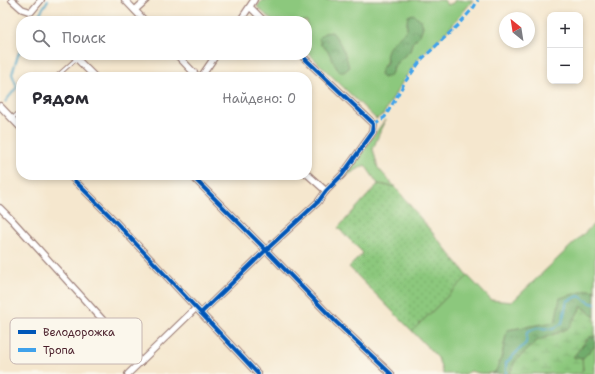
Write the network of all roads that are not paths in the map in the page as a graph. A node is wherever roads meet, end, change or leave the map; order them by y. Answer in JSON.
{"nodes":[{"id":1,"x":12,"y":0,"type":"edge"},
{"id":2,"x":41,"y":0,"type":"edge"},
{"id":3,"x":125,"y":0,"type":"edge"},
{"id":4,"x":146,"y":0,"type":"edge"},
{"id":5,"x":254,"y":0,"type":"edge"},
{"id":6,"x":250,"y":7,"type":"junction"},
{"id":7,"x":135,"y":10,"type":"junction"},
{"id":8,"x":140,"y":16,"type":"edge"},
{"id":9,"x":244,"y":16,"type":"edge"},
{"id":10,"x":259,"y":16,"type":"edge"},
{"id":11,"x":71,"y":60,"type":"edge"},
{"id":12,"x":77,"y":60,"type":"edge"},
{"id":13,"x":183,"y":60,"type":"edge"},
{"id":14,"x":212,"y":60,"type":"edge"},
{"id":15,"x":306,"y":60,"type":"edge"},
{"id":16,"x":60,"y":72,"type":"edge"},
{"id":17,"x":90,"y":72,"type":"edge"},
{"id":18,"x":194,"y":72,"type":"edge"},
{"id":19,"x":203,"y":72,"type":"edge"},
{"id":20,"x":0,"y":106,"type":"edge"},
{"id":21,"x":16,"y":115,"type":"edge"},
{"id":22,"x":12,"y":119,"type":"junction"},
{"id":23,"x":16,"y":123,"type":"edge"},
{"id":24,"x":312,"y":178,"type":"edge"},
{"id":25,"x":74,"y":180,"type":"edge"},
{"id":26,"x":196,"y":180,"type":"edge"},
{"id":27,"x":326,"y":191,"type":"junction"},
{"id":28,"x":0,"y":208,"type":"edge"},
{"id":29,"x":266,"y":250,"type":"junction"},
{"id":30,"x":196,"y":308,"type":"junction"},
{"id":31,"x":201,"y":313,"type":"junction"},
{"id":32,"x":101,"y":318,"type":"edge"},
{"id":33,"x":142,"y":361,"type":"edge"},
{"id":34,"x":139,"y":364,"type":"edge"},
{"id":35,"x":128,"y":374,"type":"edge"},
{"id":36,"x":258,"y":374,"type":"edge"},
{"id":37,"x":391,"y":374,"type":"edge"}],
"edges":[{"from":1,"to":2,"type":"street"},
{"from":3,"to":7,"type":"street"},
{"from":4,"to":7,"type":"street"},
{"from":5,"to":6,"type":"street"},
{"from":6,"to":9,"type":"street"},
{"from":6,"to":10,"type":"street"},
{"from":7,"to":8,"type":"street"},
{"from":11,"to":16,"type":"lane"},
{"from":12,"to":17,"type":"street"},
{"from":13,"to":18,"type":"street"},
{"from":14,"to":19,"type":"street"},
{"from":15,"to":27,"type":"street"},
{"from":20,"to":22,"type":"street"},
{"from":21,"to":22,"type":"lane"},
{"from":22,"to":23,"type":"street"},
{"from":24,"to":27,"type":"street"},
{"from":25,"to":30,"type":"street"},
{"from":26,"to":29,"type":"street"},
{"from":27,"to":29,"type":"street"},
{"from":28,"to":32,"type":"street"},
{"from":29,"to":31,"type":"street"},
{"from":29,"to":37,"type":"street"},
{"from":30,"to":31,"type":"street"},
{"from":30,"to":33,"type":"street"},
{"from":31,"to":36,"type":"street"},
{"from":34,"to":35,"type":"street"}]}
